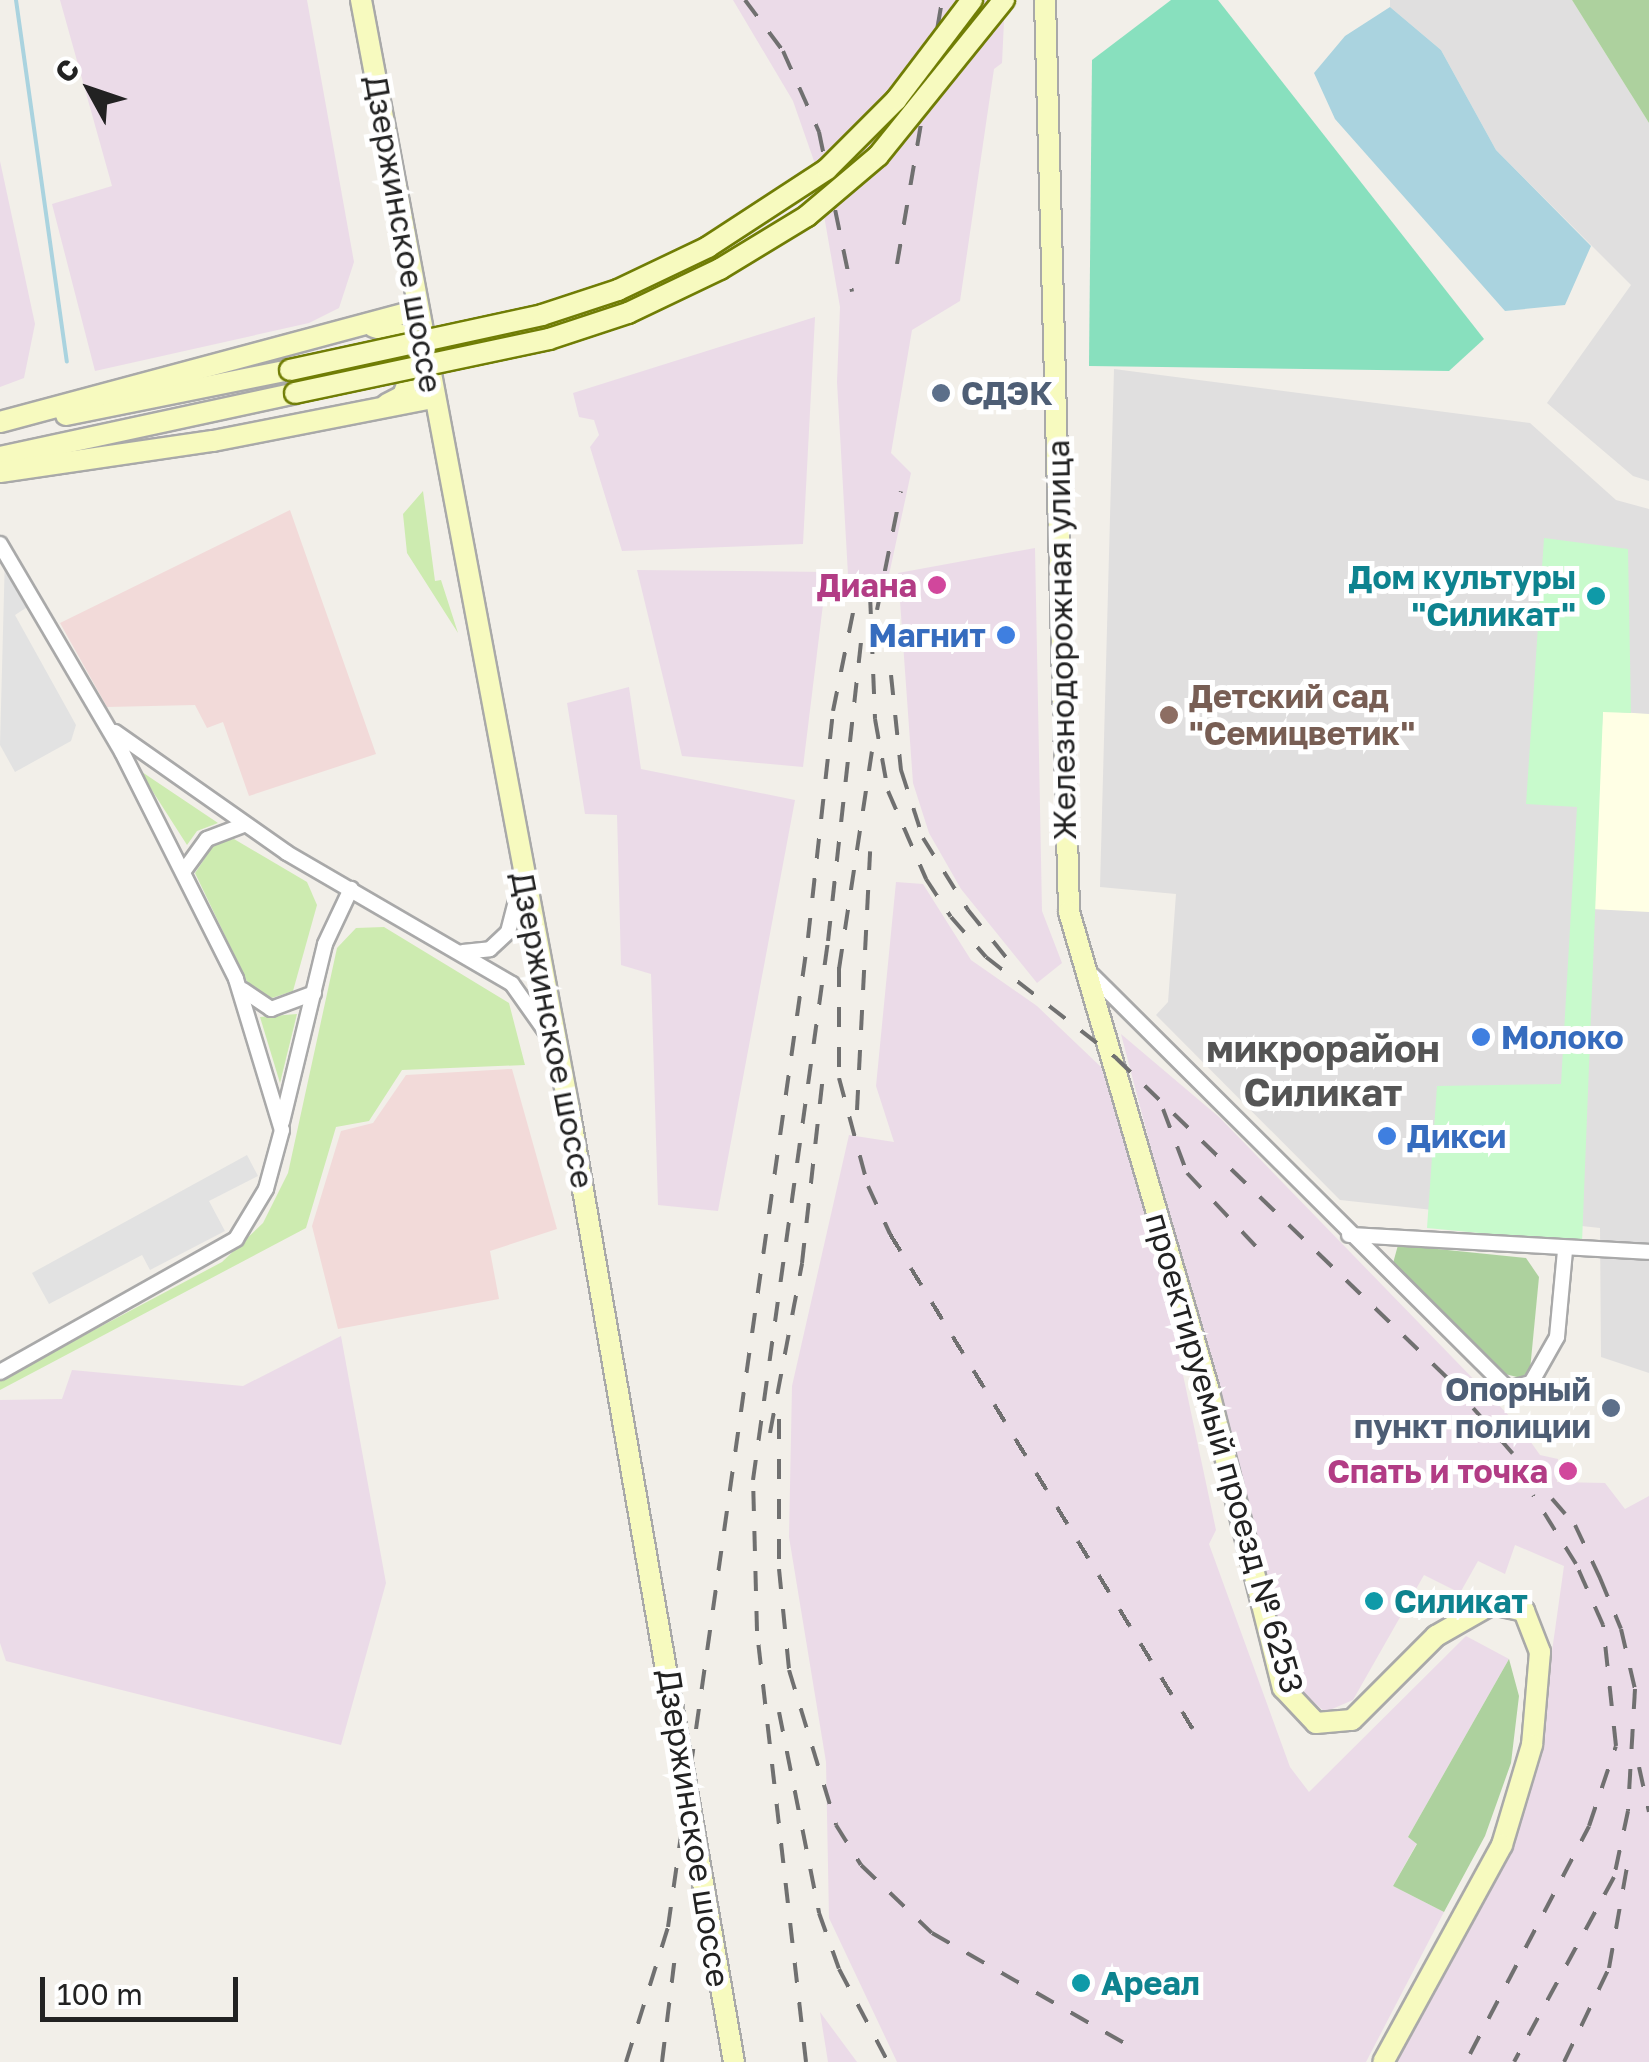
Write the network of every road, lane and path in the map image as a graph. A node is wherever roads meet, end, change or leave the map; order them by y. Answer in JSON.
{"nodes":[{"id":1,"x":362,"y":0,"type":"edge"},
{"id":2,"x":972,"y":0,"type":"edge"},
{"id":3,"x":1004,"y":0,"type":"edge"},
{"id":4,"x":1046,"y":0,"type":"edge"},
{"id":5,"x":417,"y":310,"type":"junction"},
{"id":6,"x":347,"y":329,"type":"junction"},
{"id":7,"x":433,"y":398,"type":"junction"},
{"id":8,"x":359,"y":412,"type":"junction"},
{"id":9,"x":0,"y":425,"type":"edge"},
{"id":10,"x":0,"y":457,"type":"edge"},
{"id":11,"x":0,"y":472,"type":"edge"},
{"id":12,"x":0,"y":544,"type":"edge"},
{"id":13,"x":108,"y":727,"type":"junction"},
{"id":14,"x":244,"y":825,"type":"junction"},
{"id":15,"x":523,"y":871,"type":"junction"},
{"id":16,"x":184,"y":872,"type":"junction"},
{"id":17,"x":350,"y":889,"type":"junction"},
{"id":18,"x":462,"y":952,"type":"junction"},
{"id":19,"x":1092,"y":975,"type":"junction"},
{"id":20,"x":239,"y":986,"type":"junction"},
{"id":21,"x":314,"y":993,"type":"junction"},
{"id":22,"x":560,"y":1063,"type":"junction"},
{"id":23,"x":282,"y":1122,"type":"junction"},
{"id":24,"x":1348,"y":1235,"type":"junction"},
{"id":25,"x":1566,"y":1250,"type":"junction"},
{"id":26,"x":1649,"y":1252,"type":"edge"},
{"id":27,"x":0,"y":1372,"type":"edge"},
{"id":28,"x":734,"y":2062,"type":"edge"},
{"id":29,"x":1383,"y":2062,"type":"edge"}],
"edges":[{"from":1,"to":5,"type":"main road","name":"Дзержинское шоссе"},
{"from":2,"to":9,"type":"main road","bridge":true},
{"from":3,"to":10,"type":"main road","bridge":true},
{"from":4,"to":19,"type":"main road","name":"Железнодорожная улица"},
{"from":5,"to":6,"type":"main road"},
{"from":5,"to":7,"type":"main road","name":"Дзержинское шоссе"},
{"from":6,"to":8,"type":"main road"},
{"from":6,"to":9,"type":"main road"},
{"from":7,"to":8,"type":"main road"},
{"from":7,"to":15,"type":"main road","name":"Дзержинское шоссе"},
{"from":8,"to":11,"type":"main road"},
{"from":12,"to":13,"type":"street"},
{"from":13,"to":14,"type":"street"},
{"from":13,"to":16,"type":"street"},
{"from":14,"to":16,"type":"street"},
{"from":14,"to":17,"type":"street"},
{"from":15,"to":18,"type":"street"},
{"from":15,"to":22,"type":"main road","name":"Дзержинское шоссе"},
{"from":16,"to":20,"type":"street"},
{"from":17,"to":18,"type":"street"},
{"from":17,"to":21,"type":"street"},
{"from":18,"to":22,"type":"street"},
{"from":19,"to":24,"type":"street"},
{"from":19,"to":29,"type":"main road","name":"проектируемый проезд № 6253"},
{"from":20,"to":21,"type":"street"},
{"from":20,"to":23,"type":"street"},
{"from":21,"to":23,"type":"street"},
{"from":22,"to":28,"type":"main road","name":"Дзержинское шоссе"},
{"from":23,"to":27,"type":"street"},
{"from":24,"to":25,"type":"street"},
{"from":24,"to":25,"type":"street"},
{"from":25,"to":26,"type":"street"}]}
